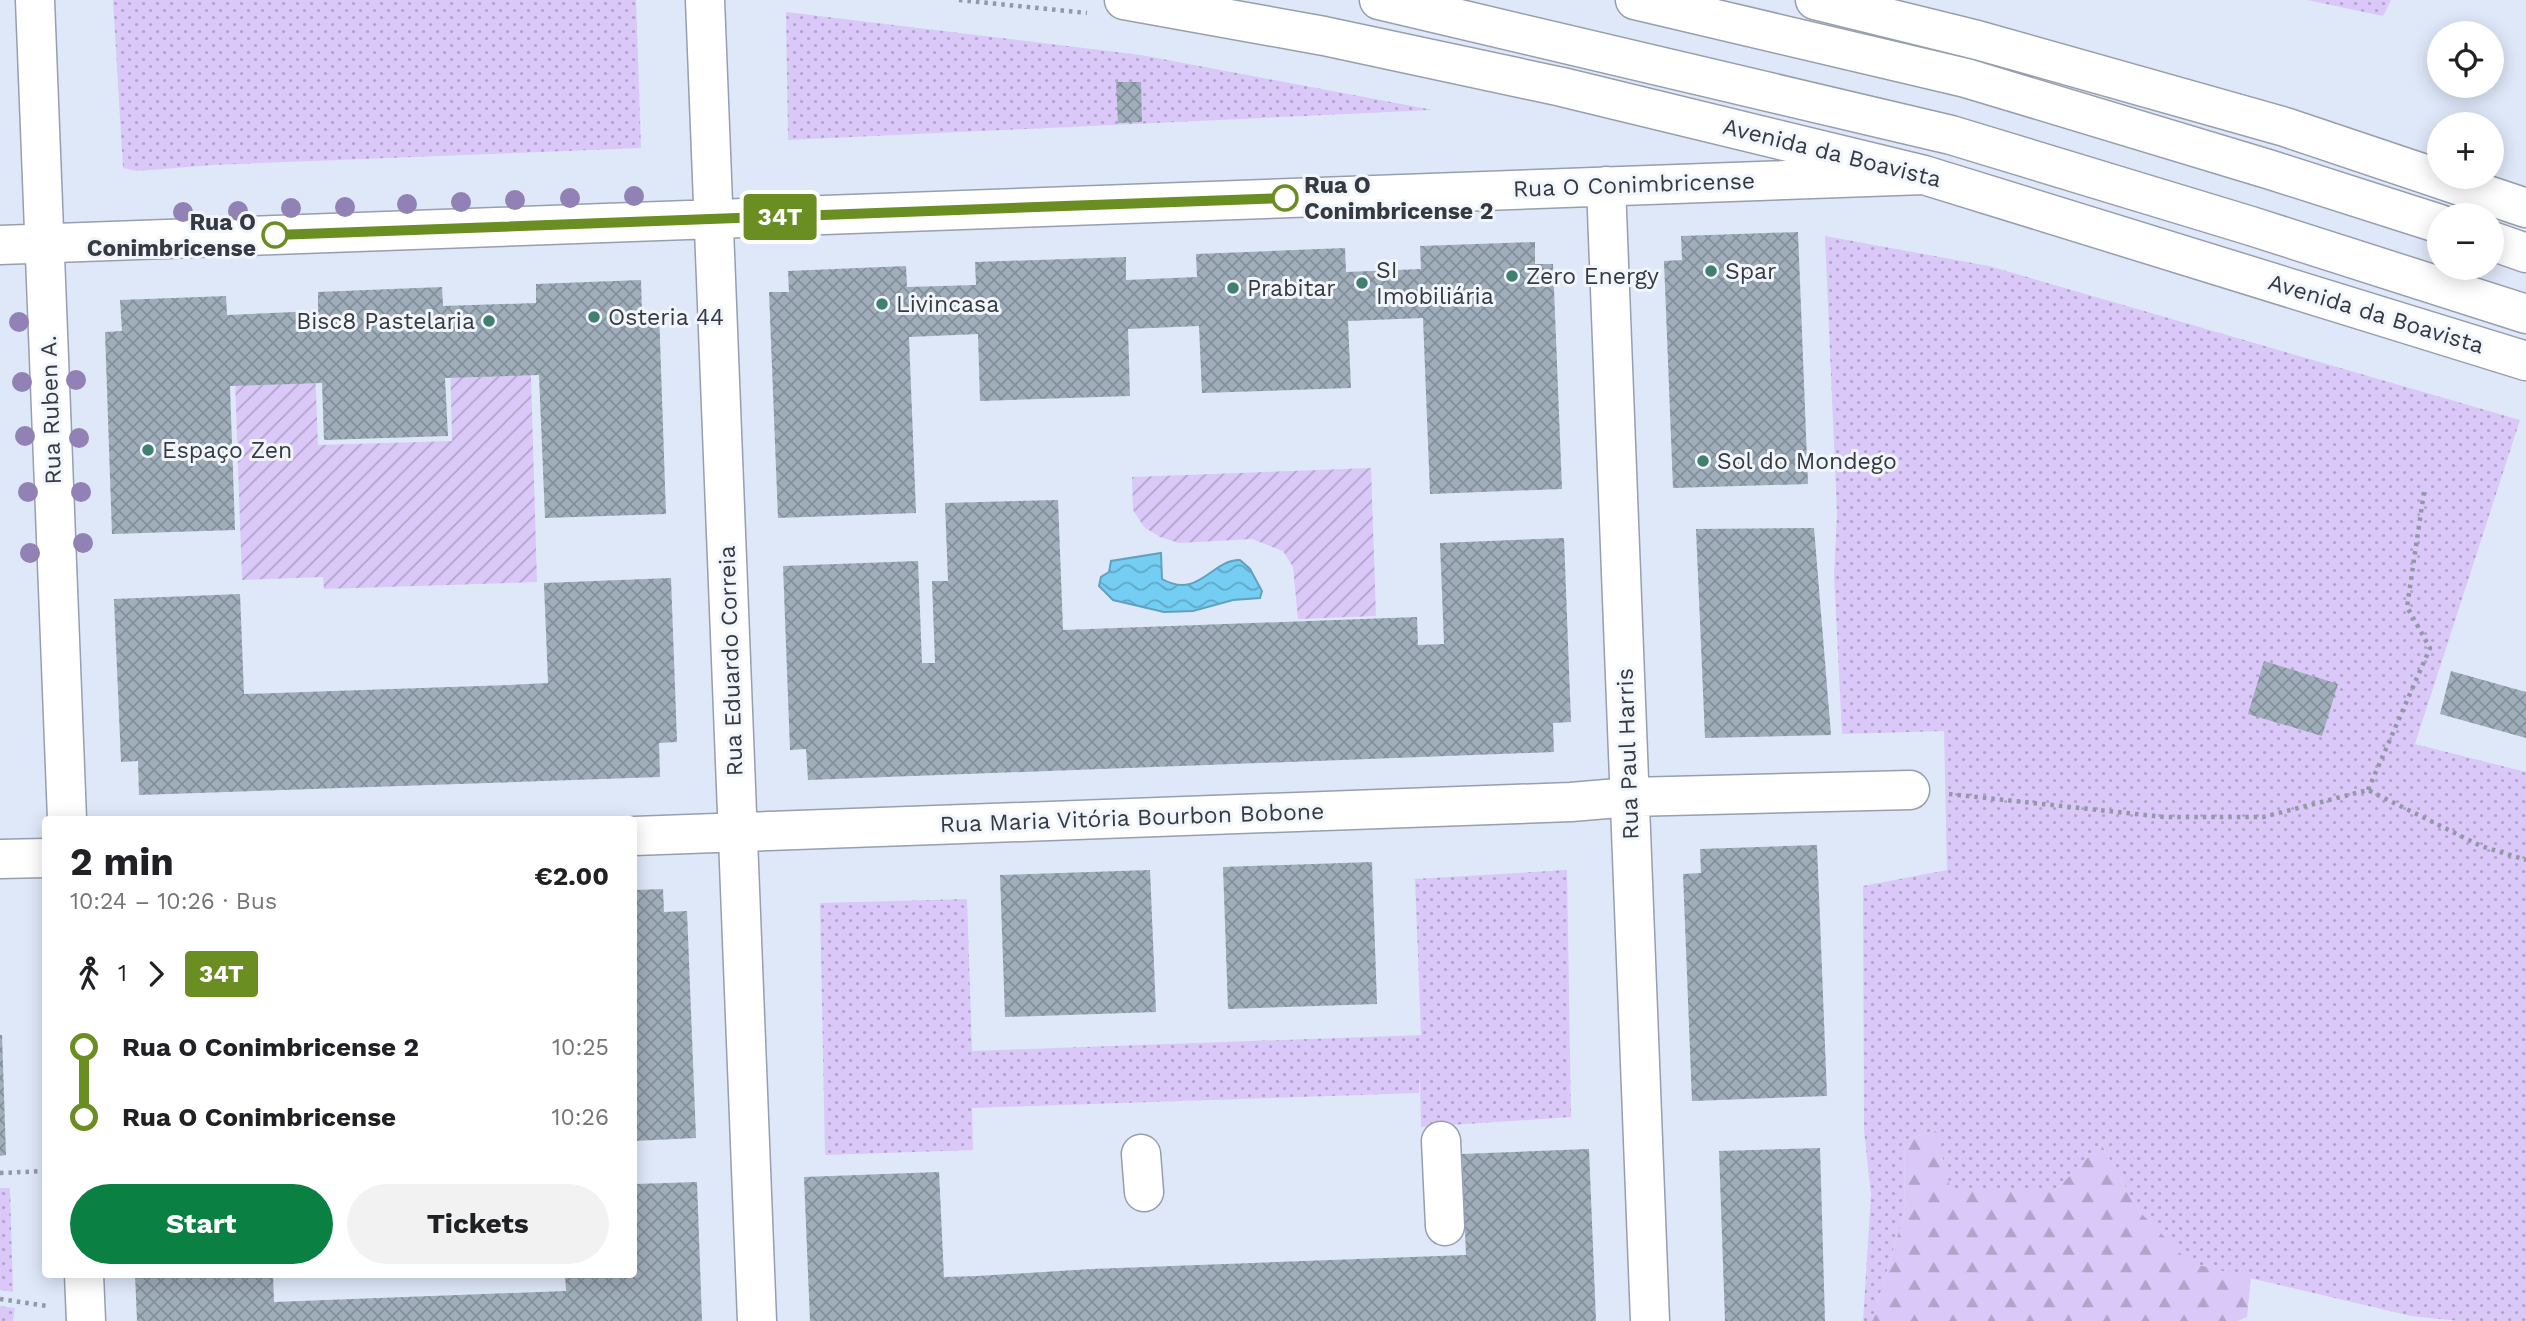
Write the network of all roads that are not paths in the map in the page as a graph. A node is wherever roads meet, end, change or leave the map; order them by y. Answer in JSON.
{"nodes":[{"id":1,"x":35,"y":0,"type":"edge"},
{"id":2,"x":705,"y":0,"type":"edge"},
{"id":3,"x":1124,"y":0,"type":"edge"},
{"id":4,"x":1379,"y":0,"type":"edge"},
{"id":5,"x":1635,"y":0,"type":"edge"},
{"id":6,"x":1815,"y":0,"type":"edge"},
{"id":7,"x":1924,"y":175,"type":"junction"},
{"id":8,"x":1606,"y":186,"type":"junction"},
{"id":9,"x":2526,"y":208,"type":"edge"},
{"id":10,"x":714,"y":219,"type":"junction"},
{"id":11,"x":2427,"y":221,"type":"edge"},
{"id":12,"x":44,"y":243,"type":"junction"},
{"id":13,"x":0,"y":245,"type":"edge"},
{"id":14,"x":2504,"y":246,"type":"edge"},
{"id":15,"x":2526,"y":253,"type":"edge"},
{"id":16,"x":2526,"y":314,"type":"edge"},
{"id":17,"x":2526,"y":361,"type":"edge"},
{"id":18,"x":1910,"y":790,"type":"road end"},
{"id":19,"x":1630,"y":797,"type":"junction"},
{"id":20,"x":67,"y":816,"type":"edge"},
{"id":21,"x":738,"y":832,"type":"junction"},
{"id":22,"x":637,"y":836,"type":"edge"},
{"id":23,"x":42,"y":858,"type":"edge"},
{"id":24,"x":0,"y":859,"type":"edge"},
{"id":25,"x":1441,"y":1140,"type":"dead end"},
{"id":26,"x":1142,"y":1154,"type":"dead end"},
{"id":27,"x":1144,"y":1192,"type":"dead end"},
{"id":28,"x":1445,"y":1226,"type":"dead end"},
{"id":29,"x":84,"y":1278,"type":"edge"},
{"id":30,"x":86,"y":1321,"type":"edge"},
{"id":31,"x":757,"y":1321,"type":"edge"},
{"id":32,"x":1650,"y":1321,"type":"edge"}],
"edges":[{"from":1,"to":12,"type":"main road","name":"Rua Ruben A."},
{"from":2,"to":10,"type":"main road","name":"Rua Eduardo Correia"},
{"from":3,"to":7,"type":"main road","name":"Avenida da Boavista"},
{"from":4,"to":16,"type":"main road","name":"Avenida da Boavista"},
{"from":5,"to":11,"type":"main road"},
{"from":6,"to":9,"type":"main road"},
{"from":7,"to":8,"type":"main road","name":"Rua O Conimbricense"},
{"from":7,"to":17,"type":"main road","name":"Avenida da Boavista"},
{"from":8,"to":10,"type":"main road","name":"Rua O Conimbricense"},
{"from":8,"to":19,"type":"main road","name":"Rua Paul Harris"},
{"from":10,"to":12,"type":"main road","name":"Rua O Conimbricense"},
{"from":10,"to":21,"type":"main road","name":"Rua Eduardo Correia"},
{"from":12,"to":13,"type":"main road","name":"Rua O Conimbricense"},
{"from":12,"to":20,"type":"main road","name":"Rua Ruben A."},
{"from":14,"to":15,"type":"main road"},
{"from":18,"to":19,"type":"main road","name":"Rua Maria Vitória Bourbon Bobone"},
{"from":19,"to":21,"type":"main road","name":"Rua Maria Vitória Bourbon Bobone"},
{"from":19,"to":32,"type":"main road","name":"Rua Paul Harris"},
{"from":21,"to":22,"type":"main road","name":"Rua Maria Vitória Bourbon Bobone"},
{"from":21,"to":31,"type":"main road","name":"Rua Eduardo Correia"},
{"from":23,"to":24,"type":"main road"},
{"from":25,"to":28,"type":"main road"},
{"from":26,"to":27,"type":"main road"},
{"from":29,"to":30,"type":"main road"}]}
